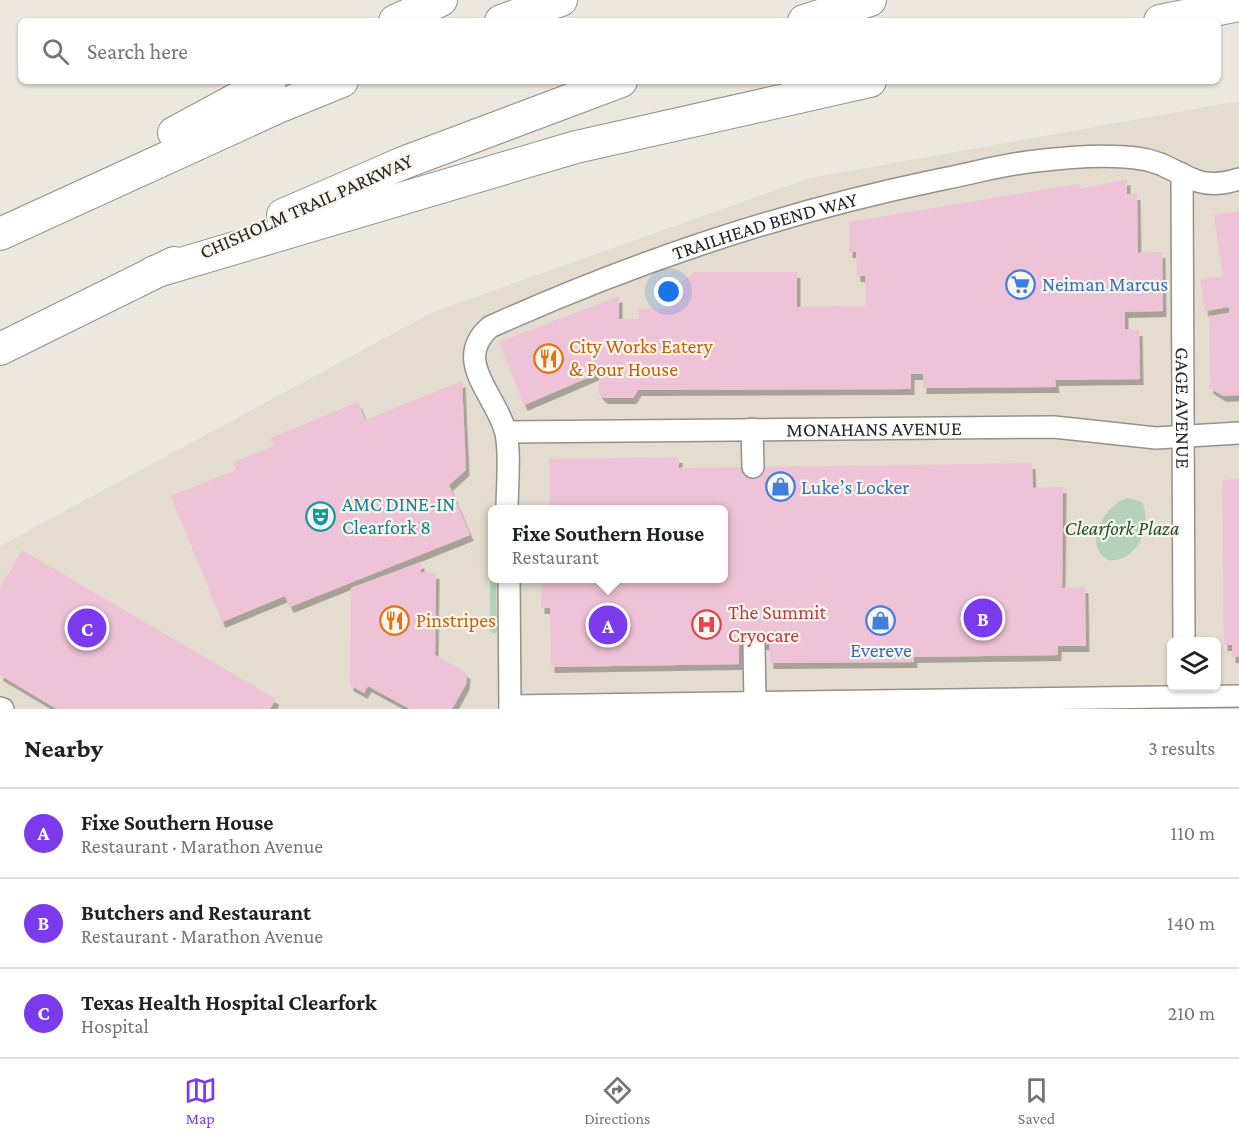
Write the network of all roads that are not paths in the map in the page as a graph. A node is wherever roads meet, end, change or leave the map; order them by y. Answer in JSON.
{"nodes":[{"id":1,"x":441,"y":0,"type":"edge"},
{"id":2,"x":561,"y":0,"type":"edge"},
{"id":3,"x":870,"y":0,"type":"edge"},
{"id":4,"x":1239,"y":5,"type":"edge"},
{"id":5,"x":402,"y":18,"type":"edge"},
{"id":6,"x":510,"y":18,"type":"edge"},
{"id":7,"x":813,"y":18,"type":"edge"},
{"id":8,"x":1175,"y":18,"type":"edge"},
{"id":9,"x":264,"y":84,"type":"edge"},
{"id":10,"x":335,"y":84,"type":"edge"},
{"id":11,"x":613,"y":84,"type":"edge"},
{"id":12,"x":857,"y":84,"type":"edge"},
{"id":13,"x":1182,"y":174,"type":"junction"},
{"id":14,"x":1239,"y":179,"type":"edge"},
{"id":15,"x":0,"y":228,"type":"edge"},
{"id":16,"x":0,"y":234,"type":"edge"},
{"id":17,"x":154,"y":272,"type":"junction"},
{"id":18,"x":0,"y":349,"type":"edge"},
{"id":19,"x":752,"y":429,"type":"junction"},
{"id":20,"x":506,"y":432,"type":"junction"},
{"id":21,"x":1239,"y":433,"type":"edge"},
{"id":22,"x":1184,"y":437,"type":"junction"},
{"id":23,"x":753,"y":467,"type":"dead end"},
{"id":24,"x":507,"y":505,"type":"edge"},
{"id":25,"x":509,"y":583,"type":"edge"},
{"id":26,"x":1184,"y":637,"type":"edge"},
{"id":27,"x":754,"y":645,"type":"dead end"},
{"id":28,"x":1239,"y":696,"type":"edge"},
{"id":29,"x":1185,"y":697,"type":"edge"},
{"id":30,"x":755,"y":703,"type":"junction"},
{"id":31,"x":510,"y":708,"type":"edge"}],
"edges":[{"from":1,"to":5,"type":"highway"},
{"from":2,"to":6,"type":"highway"},
{"from":3,"to":7,"type":"highway"},
{"from":4,"to":8,"type":"highway"},
{"from":9,"to":15,"type":"highway"},
{"from":10,"to":16,"type":"highway"},
{"from":11,"to":17,"type":"highway","name":"CHISHOLM TRAIL PARKWAY"},
{"from":12,"to":17,"type":"highway"},
{"from":13,"to":14,"type":"street","name":"TRAILHEAD BEND WAY"},
{"from":13,"to":20,"type":"street","name":"TRAILHEAD BEND WAY"},
{"from":13,"to":22,"type":"street","name":"GAGE AVENUE"},
{"from":17,"to":18,"type":"highway","name":"CHISHOLM TRAIL PARKWAY"},
{"from":19,"to":20,"type":"street","name":"MONAHANS AVENUE"},
{"from":19,"to":22,"type":"street","name":"MONAHANS AVENUE"},
{"from":19,"to":23,"type":"street"},
{"from":20,"to":24,"type":"street","name":"TRAILHEAD BEND WAY"},
{"from":21,"to":22,"type":"street","name":"MONAHANS AVENUE"},
{"from":22,"to":26,"type":"street","name":"GAGE AVENUE"},
{"from":25,"to":31,"type":"street"},
{"from":27,"to":30,"type":"street"},
{"from":28,"to":29,"type":"street"},
{"from":29,"to":30,"type":"street"},
{"from":30,"to":31,"type":"street"}]}
